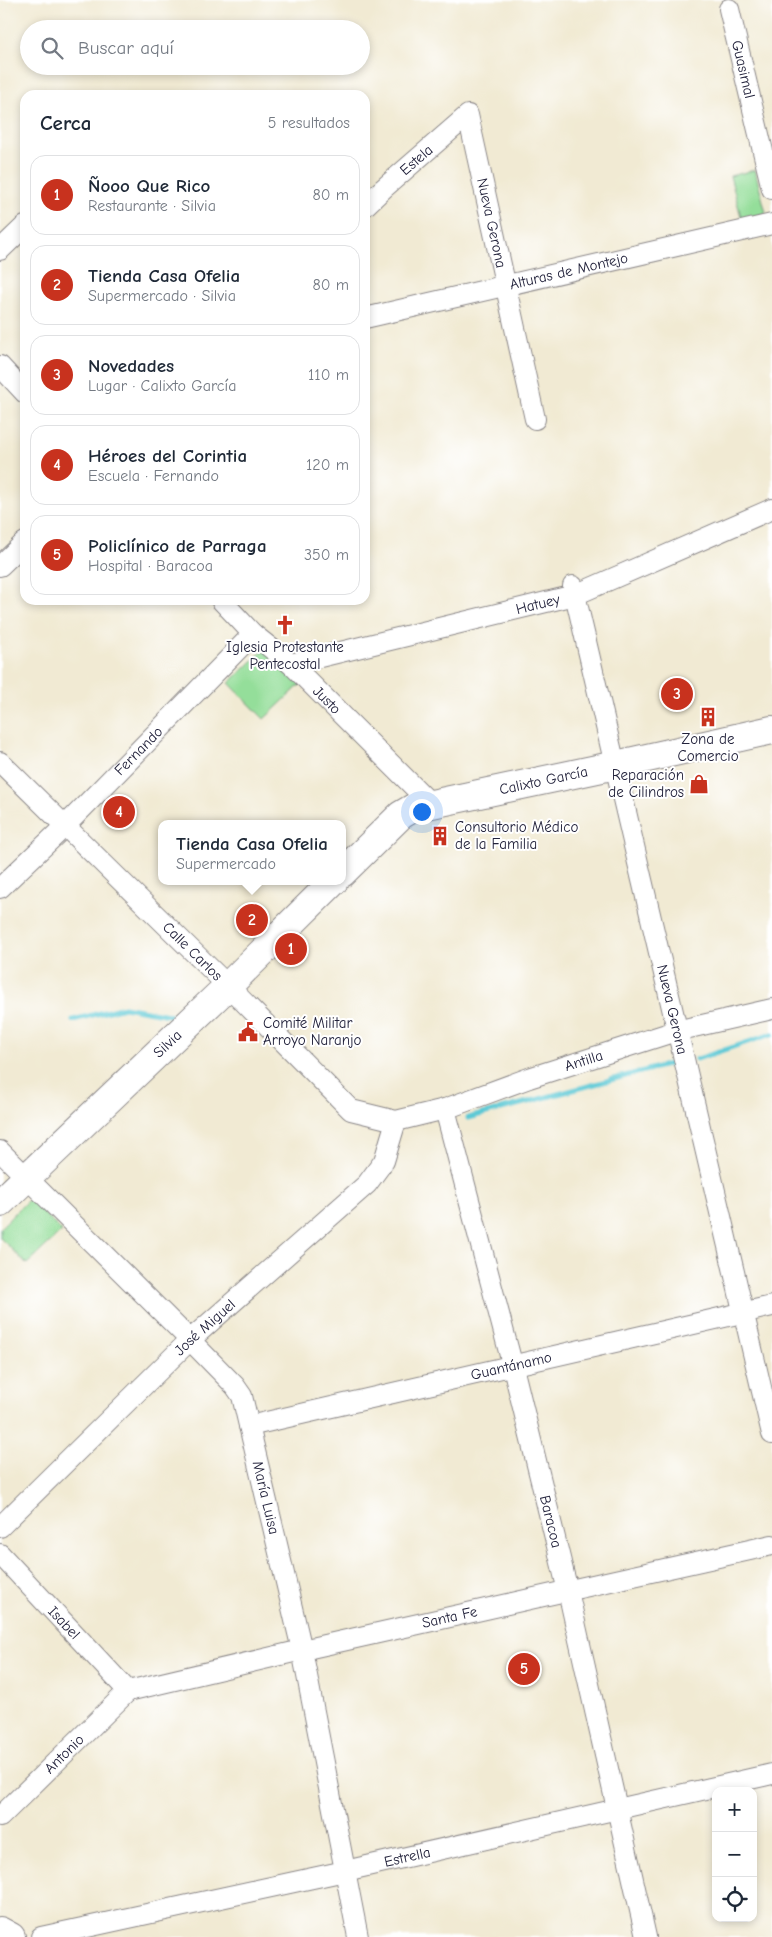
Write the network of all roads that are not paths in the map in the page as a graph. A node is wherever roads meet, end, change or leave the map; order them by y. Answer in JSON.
{"nodes":[{"id":1,"x":729,"y":9,"type":"dead end"},
{"id":2,"x":468,"y":115,"type":"joint"},
{"id":3,"x":772,"y":189,"type":"edge"},
{"id":4,"x":370,"y":201,"type":"edge"},
{"id":5,"x":772,"y":224,"type":"edge"},
{"id":6,"x":20,"y":231,"type":"edge"},
{"id":7,"x":0,"y":250,"type":"edge"},
{"id":8,"x":505,"y":286,"type":"junction"},
{"id":9,"x":370,"y":317,"type":"edge"},
{"id":10,"x":0,"y":366,"type":"edge"},
{"id":11,"x":20,"y":387,"type":"edge"},
{"id":12,"x":535,"y":419,"type":"dead end"},
{"id":13,"x":772,"y":509,"type":"edge"},
{"id":14,"x":20,"y":547,"type":"edge"},
{"id":15,"x":0,"y":566,"type":"edge"},
{"id":16,"x":574,"y":590,"type":"junction"},
{"id":17,"x":226,"y":605,"type":"edge"},
{"id":18,"x":253,"y":634,"type":"junction"},
{"id":19,"x":291,"y":664,"type":"junction"},
{"id":20,"x":772,"y":730,"type":"edge"},
{"id":21,"x":0,"y":762,"type":"edge"},
{"id":22,"x":616,"y":766,"type":"junction"},
{"id":23,"x":431,"y":804,"type":"junction"},
{"id":24,"x":64,"y":826,"type":"junction"},
{"id":25,"x":346,"y":869,"type":"edge"},
{"id":26,"x":330,"y":885,"type":"edge"},
{"id":27,"x":0,"y":888,"type":"edge"},
{"id":28,"x":228,"y":986,"type":"junction"},
{"id":29,"x":772,"y":1009,"type":"edge"},
{"id":30,"x":676,"y":1030,"type":"junction"},
{"id":31,"x":445,"y":1109,"type":"junction"},
{"id":32,"x":396,"y":1121,"type":"junction"},
{"id":33,"x":0,"y":1151,"type":"edge"},
{"id":34,"x":26,"y":1178,"type":"junction"},
{"id":35,"x":0,"y":1203,"type":"edge"},
{"id":36,"x":772,"y":1306,"type":"edge"},
{"id":37,"x":743,"y":1313,"type":"junction"},
{"id":38,"x":190,"y":1340,"type":"junction"},
{"id":39,"x":513,"y":1367,"type":"junction"},
{"id":40,"x":249,"y":1426,"type":"junction"},
{"id":41,"x":772,"y":1434,"type":"edge"},
{"id":42,"x":0,"y":1527,"type":"edge"},
{"id":43,"x":772,"y":1545,"type":"edge"},
{"id":44,"x":0,"y":1554,"type":"edge"},
{"id":45,"x":568,"y":1592,"type":"junction"},
{"id":46,"x":302,"y":1650,"type":"junction"},
{"id":47,"x":128,"y":1691,"type":"junction"},
{"id":48,"x":772,"y":1774,"type":"edge"},
{"id":49,"x":618,"y":1809,"type":"junction"},
{"id":50,"x":0,"y":1817,"type":"edge"},
{"id":51,"x":345,"y":1871,"type":"junction"},
{"id":52,"x":0,"y":1931,"type":"edge"},
{"id":53,"x":11,"y":1937,"type":"edge"},
{"id":54,"x":41,"y":1937,"type":"edge"},
{"id":55,"x":358,"y":1937,"type":"edge"},
{"id":56,"x":646,"y":1937,"type":"edge"}],
"edges":[{"from":1,"to":3,"type":"street","name":"Guasimal"},
{"from":2,"to":4,"type":"street","name":"Estela"},
{"from":2,"to":8,"type":"street","name":"Nueva Gerona"},
{"from":5,"to":8,"type":"street","name":"Alturas de Montejo"},
{"from":6,"to":7,"type":"street"},
{"from":8,"to":9,"type":"street","name":"Alturas de Montejo"},
{"from":8,"to":12,"type":"street","name":"Nueva Gerona"},
{"from":10,"to":11,"type":"street"},
{"from":13,"to":16,"type":"street","name":"Hatuey"},
{"from":14,"to":15,"type":"street"},
{"from":16,"to":19,"type":"street","name":"Hatuey"},
{"from":16,"to":22,"type":"street","name":"Nueva Gerona"},
{"from":17,"to":18,"type":"street","name":"Justo"},
{"from":18,"to":19,"type":"street","name":"Justo"},
{"from":18,"to":24,"type":"street","name":"Fernando"},
{"from":19,"to":23,"type":"street","name":"Justo"},
{"from":20,"to":22,"type":"main road","name":"Calixto García"},
{"from":21,"to":24,"type":"street","name":"Calle Carlos"},
{"from":22,"to":23,"type":"main road","name":"Calixto García"},
{"from":22,"to":30,"type":"street","name":"Nueva Gerona"},
{"from":23,"to":25,"type":"main road"},
{"from":24,"to":27,"type":"street","name":"Fernando"},
{"from":24,"to":28,"type":"street","name":"Calle Carlos"},
{"from":26,"to":28,"type":"main road","name":"Silvia"},
{"from":28,"to":32,"type":"street","name":"Calle Carlos"},
{"from":28,"to":34,"type":"main road","name":"Silvia"},
{"from":29,"to":30,"type":"street","name":"Antilla"},
{"from":30,"to":31,"type":"street","name":"Antilla"},
{"from":30,"to":37,"type":"street","name":"Nueva Gerona"},
{"from":31,"to":32,"type":"street","name":"Antilla"},
{"from":31,"to":39,"type":"street","name":"Baracoa"},
{"from":32,"to":38,"type":"street","name":"José Miguel"},
{"from":33,"to":34,"type":"street","name":"María Luisa"},
{"from":34,"to":35,"type":"main road","name":"Silvia"},
{"from":34,"to":38,"type":"street","name":"María Luisa"},
{"from":36,"to":37,"type":"street","name":"Guantánamo"},
{"from":37,"to":39,"type":"street","name":"Guantánamo"},
{"from":37,"to":41,"type":"street","name":"Nueva Gerona"},
{"from":38,"to":40,"type":"street","name":"María Luisa"},
{"from":38,"to":42,"type":"street","name":"José Miguel"},
{"from":39,"to":40,"type":"street","name":"Guantánamo"},
{"from":39,"to":45,"type":"street","name":"Baracoa"},
{"from":40,"to":46,"type":"street","name":"María Luisa"},
{"from":43,"to":45,"type":"street","name":"Santa Fe"},
{"from":44,"to":47,"type":"street","name":"Isabel"},
{"from":45,"to":46,"type":"street","name":"Santa Fe"},
{"from":45,"to":49,"type":"street","name":"Baracoa"},
{"from":46,"to":47,"type":"street","name":"Santa Fe"},
{"from":46,"to":51,"type":"street","name":"María Luisa"},
{"from":47,"to":50,"type":"street","name":"Antonio"},
{"from":48,"to":49,"type":"street","name":"Estrella"},
{"from":49,"to":51,"type":"street","name":"Estrella"},
{"from":49,"to":56,"type":"street","name":"Baracoa"},
{"from":51,"to":54,"type":"street","name":"Estrella"},
{"from":51,"to":55,"type":"street","name":"María Luisa"},
{"from":52,"to":53,"type":"main road"}]}
